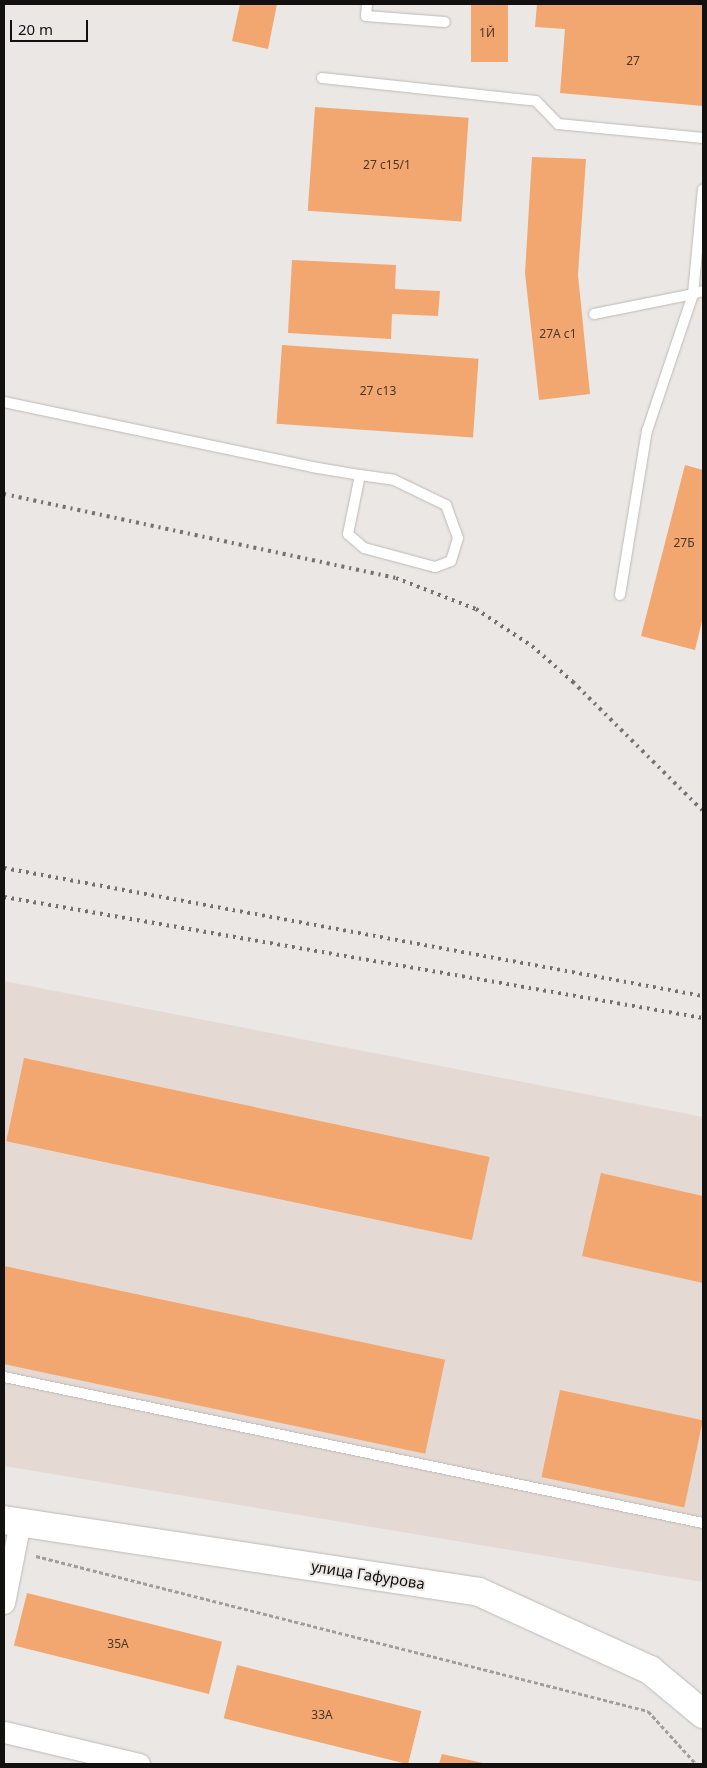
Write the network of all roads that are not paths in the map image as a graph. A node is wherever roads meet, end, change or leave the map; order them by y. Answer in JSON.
{"nodes":[{"id":1,"x":367,"y":4,"type":"edge"},
{"id":2,"x":445,"y":22,"type":"dead end"},
{"id":3,"x":322,"y":78,"type":"dead end"},
{"id":4,"x":703,"y":138,"type":"edge"},
{"id":5,"x":703,"y":189,"type":"edge"},
{"id":6,"x":698,"y":293,"type":"edge"},
{"id":7,"x":594,"y":314,"type":"dead end"},
{"id":8,"x":4,"y":402,"type":"edge"},
{"id":9,"x":360,"y":475,"type":"junction"},
{"id":10,"x":620,"y":595,"type":"dead end"},
{"id":11,"x":4,"y":1377,"type":"edge"},
{"id":12,"x":12,"y":1521,"type":"edge"},
{"id":13,"x":703,"y":1523,"type":"edge"},
{"id":14,"x":4,"y":1603,"type":"edge"},
{"id":15,"x":703,"y":1714,"type":"edge"},
{"id":16,"x":4,"y":1732,"type":"edge"},
{"id":17,"x":138,"y":1764,"type":"edge"}],
"edges":[{"from":1,"to":2,"type":"lane"},
{"from":3,"to":4,"type":"lane"},
{"from":5,"to":6,"type":"lane"},
{"from":6,"to":7,"type":"lane"},
{"from":6,"to":10,"type":"lane"},
{"from":8,"to":9,"type":"lane"},
{"from":9,"to":9,"type":"lane"},
{"from":11,"to":13,"type":"lane"},
{"from":12,"to":14,"type":"street"},
{"from":12,"to":15,"type":"main road","name":"улица Гафурова"},
{"from":16,"to":17,"type":"street"}]}
